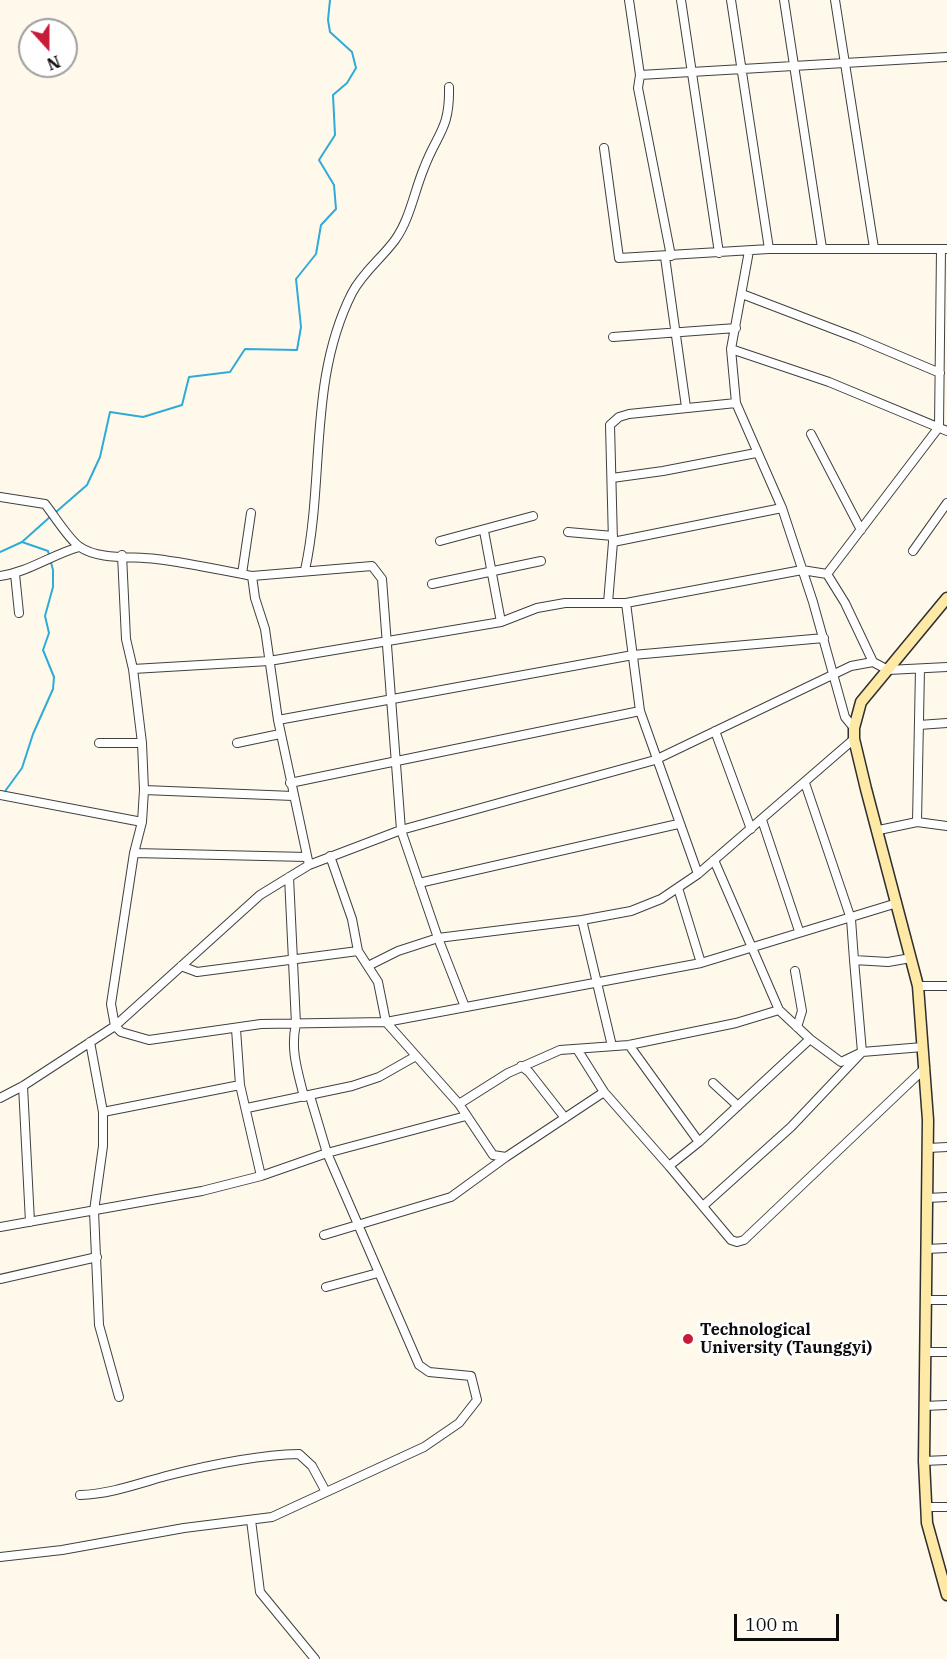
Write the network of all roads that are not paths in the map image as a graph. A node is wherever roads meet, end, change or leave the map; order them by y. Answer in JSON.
{"nodes":[{"id":1,"x":629,"y":0,"type":"edge"},
{"id":2,"x":681,"y":0,"type":"edge"},
{"id":3,"x":731,"y":0,"type":"edge"},
{"id":4,"x":784,"y":0,"type":"edge"},
{"id":5,"x":835,"y":0,"type":"edge"},
{"id":6,"x":947,"y":57,"type":"edge"},
{"id":7,"x":845,"y":62,"type":"junction"},
{"id":8,"x":795,"y":65,"type":"junction"},
{"id":9,"x":741,"y":69,"type":"junction"},
{"id":10,"x":691,"y":71,"type":"junction"},
{"id":11,"x":640,"y":75,"type":"junction"},
{"id":12,"x":449,"y":87,"type":"dead end"},
{"id":13,"x":604,"y":148,"type":"dead end"},
{"id":14,"x":822,"y":248,"type":"junction"},
{"id":15,"x":874,"y":248,"type":"junction"},
{"id":16,"x":769,"y":249,"type":"junction"},
{"id":17,"x":944,"y":249,"type":"edge"},
{"id":18,"x":749,"y":251,"type":"junction"},
{"id":19,"x":719,"y":253,"type":"junction"},
{"id":20,"x":668,"y":257,"type":"junction"},
{"id":21,"x":742,"y":294,"type":"junction"},
{"id":22,"x":735,"y":328,"type":"junction"},
{"id":23,"x":676,"y":333,"type":"junction"},
{"id":24,"x":613,"y":337,"type":"dead end"},
{"id":25,"x":731,"y":349,"type":"junction"},
{"id":26,"x":940,"y":374,"type":"junction"},
{"id":27,"x":736,"y":403,"type":"junction"},
{"id":28,"x":686,"y":407,"type":"junction"},
{"id":29,"x":943,"y":429,"type":"edge"},
{"id":30,"x":811,"y":434,"type":"dead end"},
{"id":31,"x":756,"y":453,"type":"junction"},
{"id":32,"x":612,"y":478,"type":"junction"},
{"id":33,"x":0,"y":497,"type":"edge"},
{"id":34,"x":947,"y":503,"type":"edge"},
{"id":35,"x":782,"y":508,"type":"junction"},
{"id":36,"x":251,"y":513,"type":"dead end"},
{"id":37,"x":533,"y":516,"type":"dead end"},
{"id":38,"x":861,"y":530,"type":"junction"},
{"id":39,"x":484,"y":531,"type":"junction"},
{"id":40,"x":568,"y":532,"type":"dead end"},
{"id":41,"x":613,"y":539,"type":"junction"},
{"id":42,"x":440,"y":541,"type":"dead end"},
{"id":43,"x":79,"y":547,"type":"junction"},
{"id":44,"x":913,"y":551,"type":"dead end"},
{"id":45,"x":122,"y":555,"type":"junction"},
{"id":46,"x":541,"y":561,"type":"dead end"},
{"id":47,"x":305,"y":570,"type":"junction"},
{"id":48,"x":802,"y":570,"type":"junction"},
{"id":49,"x":491,"y":572,"type":"junction"},
{"id":50,"x":15,"y":574,"type":"junction"},
{"id":51,"x":242,"y":574,"type":"junction"},
{"id":52,"x":827,"y":574,"type":"junction"},
{"id":53,"x":0,"y":576,"type":"edge"},
{"id":54,"x":252,"y":576,"type":"junction"},
{"id":55,"x":432,"y":584,"type":"dead end"},
{"id":56,"x":947,"y":598,"type":"edge"},
{"id":57,"x":608,"y":603,"type":"junction"},
{"id":58,"x":626,"y":603,"type":"junction"},
{"id":59,"x":19,"y":613,"type":"dead end"},
{"id":60,"x":501,"y":622,"type":"junction"},
{"id":61,"x":824,"y":638,"type":"junction"},
{"id":62,"x":385,"y":640,"type":"junction"},
{"id":63,"x":633,"y":655,"type":"junction"},
{"id":64,"x":269,"y":661,"type":"junction"},
{"id":65,"x":873,"y":662,"type":"junction"},
{"id":66,"x":947,"y":668,"type":"edge"},
{"id":67,"x":133,"y":669,"type":"junction"},
{"id":68,"x":920,"y":669,"type":"junction"},
{"id":69,"x":888,"y":670,"type":"junction"},
{"id":70,"x":834,"y":674,"type":"junction"},
{"id":71,"x":390,"y":701,"type":"junction"},
{"id":72,"x":640,"y":711,"type":"junction"},
{"id":73,"x":278,"y":720,"type":"junction"},
{"id":74,"x":947,"y":723,"type":"edge"},
{"id":75,"x":919,"y":725,"type":"junction"},
{"id":76,"x":715,"y":731,"type":"junction"},
{"id":77,"x":854,"y":733,"type":"junction"},
{"id":78,"x":280,"y":734,"type":"junction"},
{"id":79,"x":99,"y":743,"type":"dead end"},
{"id":80,"x":142,"y":743,"type":"junction"},
{"id":81,"x":237,"y":743,"type":"dead end"},
{"id":82,"x":394,"y":760,"type":"junction"},
{"id":83,"x":655,"y":760,"type":"junction"},
{"id":84,"x":290,"y":783,"type":"junction"},
{"id":85,"x":805,"y":783,"type":"junction"},
{"id":86,"x":144,"y":790,"type":"junction"},
{"id":87,"x":0,"y":795,"type":"edge"},
{"id":88,"x":293,"y":796,"type":"junction"},
{"id":89,"x":762,"y":820,"type":"junction"},
{"id":90,"x":142,"y":822,"type":"junction"},
{"id":91,"x":917,"y":822,"type":"junction"},
{"id":92,"x":678,"y":824,"type":"junction"},
{"id":93,"x":947,"y":826,"type":"edge"},
{"id":94,"x":751,"y":829,"type":"junction"},
{"id":95,"x":401,"y":830,"type":"junction"},
{"id":96,"x":879,"y":830,"type":"junction"},
{"id":97,"x":134,"y":853,"type":"junction"},
{"id":98,"x":330,"y":856,"type":"junction"},
{"id":99,"x":714,"y":860,"type":"junction"},
{"id":100,"x":308,"y":861,"type":"junction"},
{"id":101,"x":698,"y":874,"type":"junction"},
{"id":102,"x":289,"y":877,"type":"junction"},
{"id":103,"x":419,"y":883,"type":"junction"},
{"id":104,"x":678,"y":888,"type":"junction"},
{"id":105,"x":897,"y":903,"type":"junction"},
{"id":106,"x":851,"y":919,"type":"junction"},
{"id":107,"x":582,"y":920,"type":"junction"},
{"id":108,"x":799,"y":931,"type":"junction"},
{"id":109,"x":438,"y":938,"type":"junction"},
{"id":110,"x":753,"y":946,"type":"junction"},
{"id":111,"x":358,"y":951,"type":"junction"},
{"id":112,"x":911,"y":958,"type":"junction"},
{"id":113,"x":293,"y":960,"type":"junction"},
{"id":114,"x":854,"y":960,"type":"junction"},
{"id":115,"x":701,"y":963,"type":"junction"},
{"id":116,"x":180,"y":966,"type":"junction"},
{"id":117,"x":368,"y":966,"type":"junction"},
{"id":118,"x":795,"y":971,"type":"dead end"},
{"id":119,"x":598,"y":982,"type":"junction"},
{"id":120,"x":918,"y":986,"type":"junction"},
{"id":121,"x":947,"y":986,"type":"edge"},
{"id":122,"x":465,"y":1007,"type":"junction"},
{"id":123,"x":779,"y":1010,"type":"junction"},
{"id":124,"x":386,"y":1022,"type":"junction"},
{"id":125,"x":296,"y":1024,"type":"junction"},
{"id":126,"x":115,"y":1026,"type":"junction"},
{"id":127,"x":797,"y":1027,"type":"junction"},
{"id":128,"x":236,"y":1029,"type":"junction"},
{"id":129,"x":810,"y":1039,"type":"junction"},
{"id":130,"x":90,"y":1042,"type":"junction"},
{"id":131,"x":629,"y":1045,"type":"junction"},
{"id":132,"x":612,"y":1047,"type":"junction"},
{"id":133,"x":923,"y":1047,"type":"junction"},
{"id":134,"x":577,"y":1049,"type":"junction"},
{"id":135,"x":862,"y":1053,"type":"junction"},
{"id":136,"x":416,"y":1056,"type":"junction"},
{"id":137,"x":521,"y":1066,"type":"junction"},
{"id":138,"x":925,"y":1068,"type":"junction"},
{"id":139,"x":712,"y":1083,"type":"dead end"},
{"id":140,"x":240,"y":1085,"type":"junction"},
{"id":141,"x":23,"y":1086,"type":"junction"},
{"id":142,"x":603,"y":1092,"type":"junction"},
{"id":143,"x":307,"y":1097,"type":"junction"},
{"id":144,"x":0,"y":1098,"type":"edge"},
{"id":145,"x":459,"y":1104,"type":"junction"},
{"id":146,"x":738,"y":1106,"type":"junction"},
{"id":147,"x":248,"y":1108,"type":"junction"},
{"id":148,"x":103,"y":1112,"type":"junction"},
{"id":149,"x":466,"y":1116,"type":"junction"},
{"id":150,"x":565,"y":1118,"type":"junction"},
{"id":151,"x":699,"y":1142,"type":"junction"},
{"id":152,"x":947,"y":1147,"type":"edge"},
{"id":153,"x":928,"y":1148,"type":"junction"},
{"id":154,"x":327,"y":1153,"type":"junction"},
{"id":155,"x":506,"y":1157,"type":"junction"},
{"id":156,"x":669,"y":1166,"type":"junction"},
{"id":157,"x":261,"y":1176,"type":"junction"},
{"id":158,"x":947,"y":1197,"type":"edge"},
{"id":159,"x":927,"y":1198,"type":"junction"},
{"id":160,"x":703,"y":1206,"type":"junction"},
{"id":161,"x":94,"y":1210,"type":"junction"},
{"id":162,"x":30,"y":1222,"type":"junction"},
{"id":163,"x":358,"y":1224,"type":"junction"},
{"id":164,"x":0,"y":1227,"type":"edge"},
{"id":165,"x":324,"y":1235,"type":"dead end"},
{"id":166,"x":947,"y":1248,"type":"edge"},
{"id":167,"x":926,"y":1249,"type":"junction"},
{"id":168,"x":97,"y":1257,"type":"junction"},
{"id":169,"x":378,"y":1273,"type":"junction"},
{"id":170,"x":0,"y":1279,"type":"edge"},
{"id":171,"x":326,"y":1287,"type":"dead end"},
{"id":172,"x":926,"y":1300,"type":"junction"},
{"id":173,"x":947,"y":1300,"type":"edge"},
{"id":174,"x":925,"y":1352,"type":"junction"},
{"id":175,"x":947,"y":1352,"type":"edge"},
{"id":176,"x":119,"y":1397,"type":"dead end"},
{"id":177,"x":947,"y":1405,"type":"edge"},
{"id":178,"x":924,"y":1406,"type":"junction"},
{"id":179,"x":947,"y":1460,"type":"edge"},
{"id":180,"x":924,"y":1461,"type":"junction"},
{"id":181,"x":326,"y":1492,"type":"junction"},
{"id":182,"x":80,"y":1495,"type":"dead end"},
{"id":183,"x":926,"y":1507,"type":"junction"},
{"id":184,"x":947,"y":1507,"type":"edge"},
{"id":185,"x":251,"y":1520,"type":"junction"},
{"id":186,"x":0,"y":1557,"type":"edge"},
{"id":187,"x":947,"y":1595,"type":"edge"},
{"id":188,"x":315,"y":1659,"type":"edge"}],
"edges":[{"from":1,"to":11,"type":"street"},
{"from":2,"to":10,"type":"street"},
{"from":3,"to":9,"type":"street"},
{"from":4,"to":8,"type":"street"},
{"from":5,"to":7,"type":"street"},
{"from":6,"to":7,"type":"street"},
{"from":7,"to":8,"type":"street"},
{"from":7,"to":15,"type":"street"},
{"from":8,"to":9,"type":"street"},
{"from":8,"to":14,"type":"street"},
{"from":9,"to":10,"type":"street"},
{"from":9,"to":16,"type":"street"},
{"from":10,"to":11,"type":"street"},
{"from":10,"to":19,"type":"street"},
{"from":11,"to":20,"type":"street"},
{"from":12,"to":47,"type":"street"},
{"from":13,"to":20,"type":"street"},
{"from":14,"to":15,"type":"street"},
{"from":14,"to":16,"type":"street"},
{"from":15,"to":17,"type":"street"},
{"from":16,"to":18,"type":"street"},
{"from":17,"to":26,"type":"street"},
{"from":18,"to":19,"type":"street"},
{"from":18,"to":21,"type":"street"},
{"from":19,"to":20,"type":"street"},
{"from":20,"to":23,"type":"street"},
{"from":21,"to":22,"type":"street"},
{"from":21,"to":26,"type":"street"},
{"from":22,"to":23,"type":"street"},
{"from":22,"to":25,"type":"street"},
{"from":23,"to":24,"type":"street"},
{"from":23,"to":28,"type":"street"},
{"from":25,"to":27,"type":"street"},
{"from":25,"to":29,"type":"street"},
{"from":26,"to":29,"type":"street"},
{"from":27,"to":28,"type":"street"},
{"from":27,"to":31,"type":"street"},
{"from":28,"to":32,"type":"street"},
{"from":29,"to":38,"type":"street"},
{"from":30,"to":38,"type":"street"},
{"from":31,"to":32,"type":"street"},
{"from":31,"to":35,"type":"street"},
{"from":32,"to":41,"type":"street"},
{"from":33,"to":43,"type":"street"},
{"from":34,"to":44,"type":"street"},
{"from":35,"to":41,"type":"street"},
{"from":35,"to":48,"type":"street"},
{"from":36,"to":51,"type":"street"},
{"from":37,"to":39,"type":"street"},
{"from":38,"to":52,"type":"street"},
{"from":39,"to":42,"type":"street"},
{"from":39,"to":49,"type":"street"},
{"from":40,"to":41,"type":"street"},
{"from":41,"to":57,"type":"street"},
{"from":43,"to":45,"type":"street"},
{"from":43,"to":50,"type":"street"},
{"from":45,"to":51,"type":"street"},
{"from":45,"to":67,"type":"street"},
{"from":46,"to":49,"type":"street"},
{"from":47,"to":54,"type":"street"},
{"from":47,"to":62,"type":"street"},
{"from":48,"to":52,"type":"street"},
{"from":48,"to":58,"type":"street"},
{"from":48,"to":61,"type":"street"},
{"from":49,"to":55,"type":"street"},
{"from":49,"to":60,"type":"street"},
{"from":50,"to":53,"type":"street"},
{"from":50,"to":59,"type":"street"},
{"from":51,"to":54,"type":"street"},
{"from":52,"to":65,"type":"street"},
{"from":54,"to":64,"type":"street"},
{"from":56,"to":69,"type":"main road"},
{"from":57,"to":58,"type":"street"},
{"from":57,"to":60,"type":"street"},
{"from":58,"to":63,"type":"street"},
{"from":60,"to":62,"type":"street"},
{"from":61,"to":63,"type":"street"},
{"from":61,"to":70,"type":"street"},
{"from":62,"to":64,"type":"street"},
{"from":62,"to":71,"type":"street"},
{"from":63,"to":71,"type":"street"},
{"from":63,"to":72,"type":"street"},
{"from":64,"to":67,"type":"street"},
{"from":64,"to":73,"type":"street"},
{"from":65,"to":69,"type":"street"},
{"from":65,"to":70,"type":"street"},
{"from":66,"to":68,"type":"street"},
{"from":67,"to":80,"type":"street"},
{"from":68,"to":69,"type":"street"},
{"from":68,"to":75,"type":"street"},
{"from":69,"to":77,"type":"main road"},
{"from":70,"to":76,"type":"street"},
{"from":70,"to":77,"type":"street"},
{"from":71,"to":73,"type":"street"},
{"from":71,"to":82,"type":"street"},
{"from":72,"to":82,"type":"street"},
{"from":72,"to":83,"type":"street"},
{"from":73,"to":78,"type":"street"},
{"from":74,"to":75,"type":"street"},
{"from":75,"to":91,"type":"street"},
{"from":76,"to":83,"type":"street"},
{"from":76,"to":94,"type":"street"},
{"from":77,"to":85,"type":"street"},
{"from":77,"to":96,"type":"main road"},
{"from":78,"to":81,"type":"street"},
{"from":78,"to":84,"type":"street"},
{"from":79,"to":80,"type":"street"},
{"from":80,"to":86,"type":"street"},
{"from":82,"to":84,"type":"street"},
{"from":82,"to":95,"type":"street"},
{"from":83,"to":92,"type":"street"},
{"from":83,"to":95,"type":"street"},
{"from":84,"to":88,"type":"street"},
{"from":85,"to":89,"type":"street"},
{"from":85,"to":106,"type":"street"},
{"from":86,"to":88,"type":"street"},
{"from":86,"to":90,"type":"street"},
{"from":87,"to":90,"type":"street"},
{"from":88,"to":100,"type":"street"},
{"from":89,"to":94,"type":"street"},
{"from":89,"to":108,"type":"street"},
{"from":90,"to":97,"type":"street"},
{"from":91,"to":93,"type":"street"},
{"from":91,"to":96,"type":"street"},
{"from":92,"to":101,"type":"street"},
{"from":92,"to":103,"type":"street"},
{"from":94,"to":99,"type":"street"},
{"from":95,"to":98,"type":"street"},
{"from":95,"to":103,"type":"street"},
{"from":96,"to":105,"type":"main road"},
{"from":97,"to":100,"type":"street"},
{"from":97,"to":126,"type":"street"},
{"from":98,"to":100,"type":"street"},
{"from":98,"to":111,"type":"street"},
{"from":99,"to":101,"type":"street"},
{"from":99,"to":110,"type":"street"},
{"from":100,"to":102,"type":"street"},
{"from":101,"to":104,"type":"street"},
{"from":102,"to":113,"type":"street"},
{"from":102,"to":116,"type":"street"},
{"from":103,"to":109,"type":"street"},
{"from":104,"to":107,"type":"street"},
{"from":104,"to":115,"type":"street"},
{"from":105,"to":106,"type":"street"},
{"from":105,"to":112,"type":"main road"},
{"from":106,"to":108,"type":"street"},
{"from":106,"to":114,"type":"street"},
{"from":107,"to":109,"type":"street"},
{"from":107,"to":119,"type":"street"},
{"from":108,"to":110,"type":"street"},
{"from":109,"to":117,"type":"street"},
{"from":109,"to":122,"type":"street"},
{"from":110,"to":115,"type":"street"},
{"from":110,"to":123,"type":"street"},
{"from":111,"to":113,"type":"street"},
{"from":111,"to":117,"type":"street"},
{"from":112,"to":114,"type":"street"},
{"from":112,"to":120,"type":"main road"},
{"from":113,"to":116,"type":"street"},
{"from":113,"to":125,"type":"street"},
{"from":114,"to":135,"type":"street"},
{"from":115,"to":119,"type":"street"},
{"from":116,"to":126,"type":"street"},
{"from":117,"to":124,"type":"street"},
{"from":118,"to":127,"type":"street"},
{"from":119,"to":122,"type":"street"},
{"from":119,"to":132,"type":"street"},
{"from":120,"to":121,"type":"street"},
{"from":120,"to":133,"type":"main road"},
{"from":122,"to":124,"type":"street"},
{"from":123,"to":127,"type":"street"},
{"from":123,"to":131,"type":"street"},
{"from":124,"to":125,"type":"street"},
{"from":124,"to":136,"type":"street"},
{"from":125,"to":128,"type":"street"},
{"from":125,"to":143,"type":"street"},
{"from":126,"to":128,"type":"street"},
{"from":126,"to":130,"type":"street"},
{"from":127,"to":129,"type":"street"},
{"from":128,"to":140,"type":"street"},
{"from":129,"to":135,"type":"street"},
{"from":129,"to":146,"type":"street"},
{"from":130,"to":141,"type":"street"},
{"from":130,"to":148,"type":"street"},
{"from":131,"to":132,"type":"street"},
{"from":131,"to":151,"type":"street"},
{"from":132,"to":134,"type":"street"},
{"from":133,"to":135,"type":"street"},
{"from":133,"to":138,"type":"main road"},
{"from":134,"to":137,"type":"street"},
{"from":134,"to":142,"type":"street"},
{"from":135,"to":160,"type":"street"},
{"from":136,"to":143,"type":"street"},
{"from":136,"to":145,"type":"street"},
{"from":137,"to":145,"type":"street"},
{"from":137,"to":150,"type":"street"},
{"from":138,"to":153,"type":"main road"},
{"from":138,"to":160,"type":"street"},
{"from":139,"to":146,"type":"street"},
{"from":140,"to":147,"type":"street"},
{"from":140,"to":148,"type":"street"},
{"from":141,"to":144,"type":"street"},
{"from":141,"to":162,"type":"street"},
{"from":142,"to":150,"type":"street"},
{"from":142,"to":156,"type":"street"},
{"from":143,"to":147,"type":"street"},
{"from":143,"to":154,"type":"street"},
{"from":145,"to":149,"type":"street"},
{"from":146,"to":151,"type":"street"},
{"from":147,"to":157,"type":"street"},
{"from":148,"to":161,"type":"street"},
{"from":149,"to":154,"type":"street"},
{"from":149,"to":155,"type":"street"},
{"from":150,"to":155,"type":"street"},
{"from":151,"to":156,"type":"street"},
{"from":152,"to":153,"type":"street"},
{"from":153,"to":159,"type":"main road"},
{"from":154,"to":157,"type":"street"},
{"from":154,"to":163,"type":"street"},
{"from":155,"to":163,"type":"street"},
{"from":156,"to":160,"type":"street"},
{"from":157,"to":161,"type":"street"},
{"from":158,"to":159,"type":"street"},
{"from":159,"to":167,"type":"main road"},
{"from":161,"to":162,"type":"street"},
{"from":161,"to":168,"type":"street"},
{"from":162,"to":164,"type":"street"},
{"from":163,"to":165,"type":"street"},
{"from":163,"to":169,"type":"street"},
{"from":166,"to":167,"type":"street"},
{"from":167,"to":172,"type":"main road"},
{"from":168,"to":170,"type":"street"},
{"from":168,"to":176,"type":"street"},
{"from":169,"to":171,"type":"street"},
{"from":169,"to":181,"type":"street"},
{"from":172,"to":173,"type":"street"},
{"from":172,"to":174,"type":"main road"},
{"from":174,"to":175,"type":"street"},
{"from":174,"to":178,"type":"main road"},
{"from":177,"to":178,"type":"street"},
{"from":178,"to":180,"type":"main road"},
{"from":179,"to":180,"type":"street"},
{"from":180,"to":183,"type":"main road"},
{"from":181,"to":182,"type":"street"},
{"from":181,"to":185,"type":"street"},
{"from":183,"to":184,"type":"street"},
{"from":183,"to":187,"type":"main road"},
{"from":185,"to":186,"type":"street"},
{"from":185,"to":188,"type":"street"}]}
